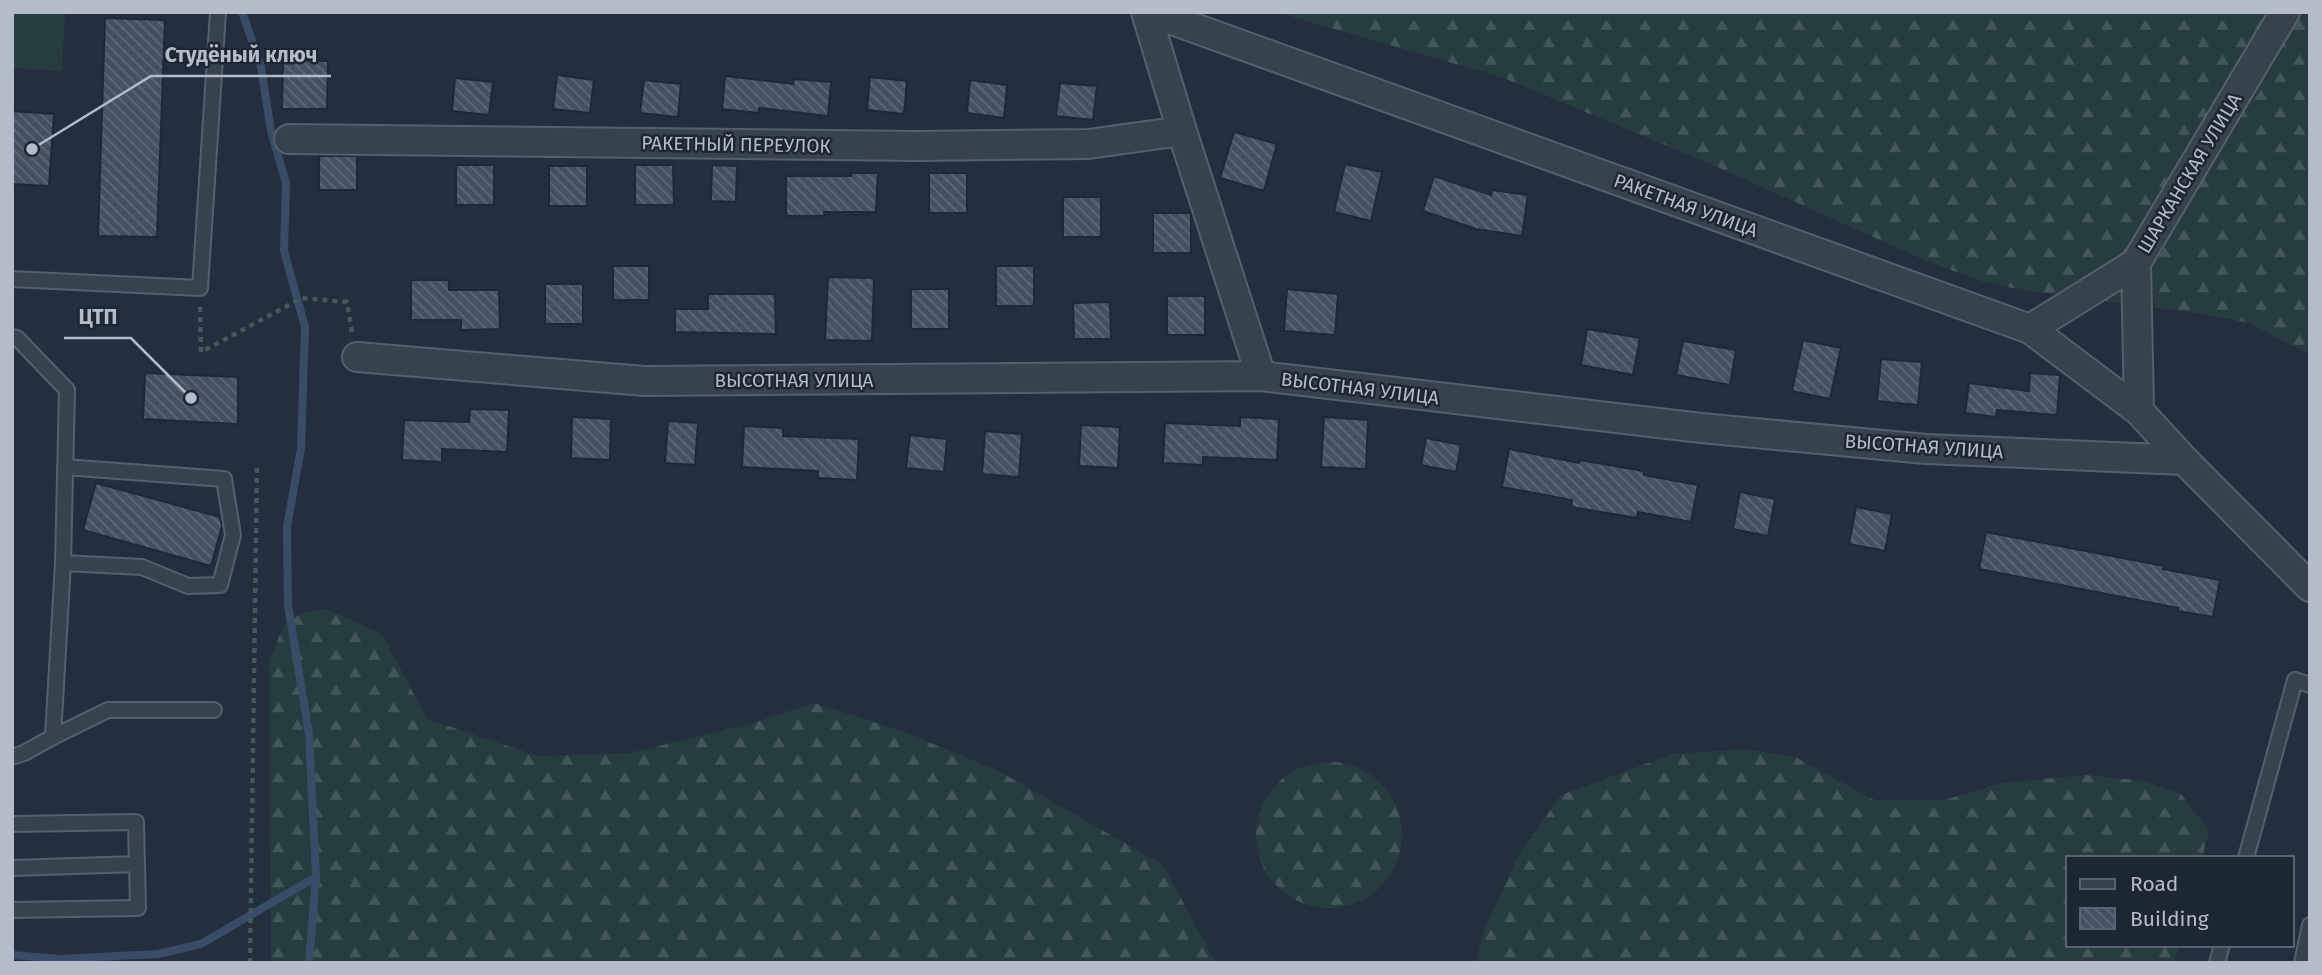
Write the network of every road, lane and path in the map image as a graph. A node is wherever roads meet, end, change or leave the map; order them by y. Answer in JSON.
{"nodes":[{"id":1,"x":219,"y":12,"type":"edge"},
{"id":2,"x":1148,"y":12,"type":"edge"},
{"id":3,"x":2285,"y":12,"type":"edge"},
{"id":4,"x":1182,"y":131,"type":"junction"},
{"id":5,"x":289,"y":139,"type":"dead end"},
{"id":6,"x":2136,"y":263,"type":"junction"},
{"id":7,"x":12,"y":279,"type":"edge"},
{"id":8,"x":200,"y":288,"type":"junction"},
{"id":9,"x":2030,"y":329,"type":"junction"},
{"id":10,"x":12,"y":337,"type":"edge"},
{"id":11,"x":357,"y":357,"type":"joint"},
{"id":12,"x":1261,"y":376,"type":"junction"},
{"id":13,"x":2139,"y":411,"type":"junction"},
{"id":14,"x":2184,"y":460,"type":"junction"},
{"id":15,"x":257,"y":464,"type":"dead end"},
{"id":16,"x":65,"y":467,"type":"junction"},
{"id":17,"x":63,"y":563,"type":"junction"},
{"id":18,"x":2310,"y":587,"type":"edge"},
{"id":19,"x":2310,"y":685,"type":"edge"},
{"id":20,"x":215,"y":710,"type":"dead end"},
{"id":21,"x":53,"y":737,"type":"junction"},
{"id":22,"x":12,"y":757,"type":"edge"},
{"id":23,"x":12,"y":824,"type":"edge"},
{"id":24,"x":2247,"y":856,"type":"edge"},
{"id":25,"x":137,"y":864,"type":"junction"},
{"id":26,"x":12,"y":868,"type":"edge"},
{"id":27,"x":12,"y":910,"type":"edge"},
{"id":28,"x":2310,"y":925,"type":"edge"},
{"id":29,"x":250,"y":963,"type":"edge"},
{"id":30,"x":2302,"y":963,"type":"edge"}],
"edges":[{"from":1,"to":8,"type":"lane"},
{"from":2,"to":4,"type":"street"},
{"from":2,"to":9,"type":"street","name":"РАКЕТНАЯ УЛИЦА"},
{"from":3,"to":6,"type":"street","name":"ШАРКАНСКАЯ УЛИЦА"},
{"from":4,"to":5,"type":"street","name":"РАКЕТНЫЙ ПЕРЕУЛОК"},
{"from":4,"to":12,"type":"street"},
{"from":6,"to":9,"type":"street","name":"ШАРКАНСКАЯ УЛИЦА"},
{"from":6,"to":13,"type":"street"},
{"from":7,"to":8,"type":"lane"},
{"from":8,"to":11,"type":"path"},
{"from":9,"to":13,"type":"street","name":"РАКЕТНАЯ УЛИЦА"},
{"from":10,"to":16,"type":"lane"},
{"from":11,"to":12,"type":"street","name":"ВЫСОТНАЯ УЛИЦА"},
{"from":12,"to":14,"type":"street","name":"ВЫСОТНАЯ УЛИЦА"},
{"from":13,"to":14,"type":"street","name":"РАКЕТНАЯ УЛИЦА"},
{"from":14,"to":18,"type":"street"},
{"from":15,"to":29,"type":"path"},
{"from":16,"to":17,"type":"lane"},
{"from":16,"to":17,"type":"lane"},
{"from":17,"to":21,"type":"lane"},
{"from":19,"to":24,"type":"lane"},
{"from":20,"to":21,"type":"lane"},
{"from":21,"to":22,"type":"lane"},
{"from":23,"to":25,"type":"lane"},
{"from":25,"to":26,"type":"lane"},
{"from":25,"to":27,"type":"lane"},
{"from":28,"to":30,"type":"lane"}]}
